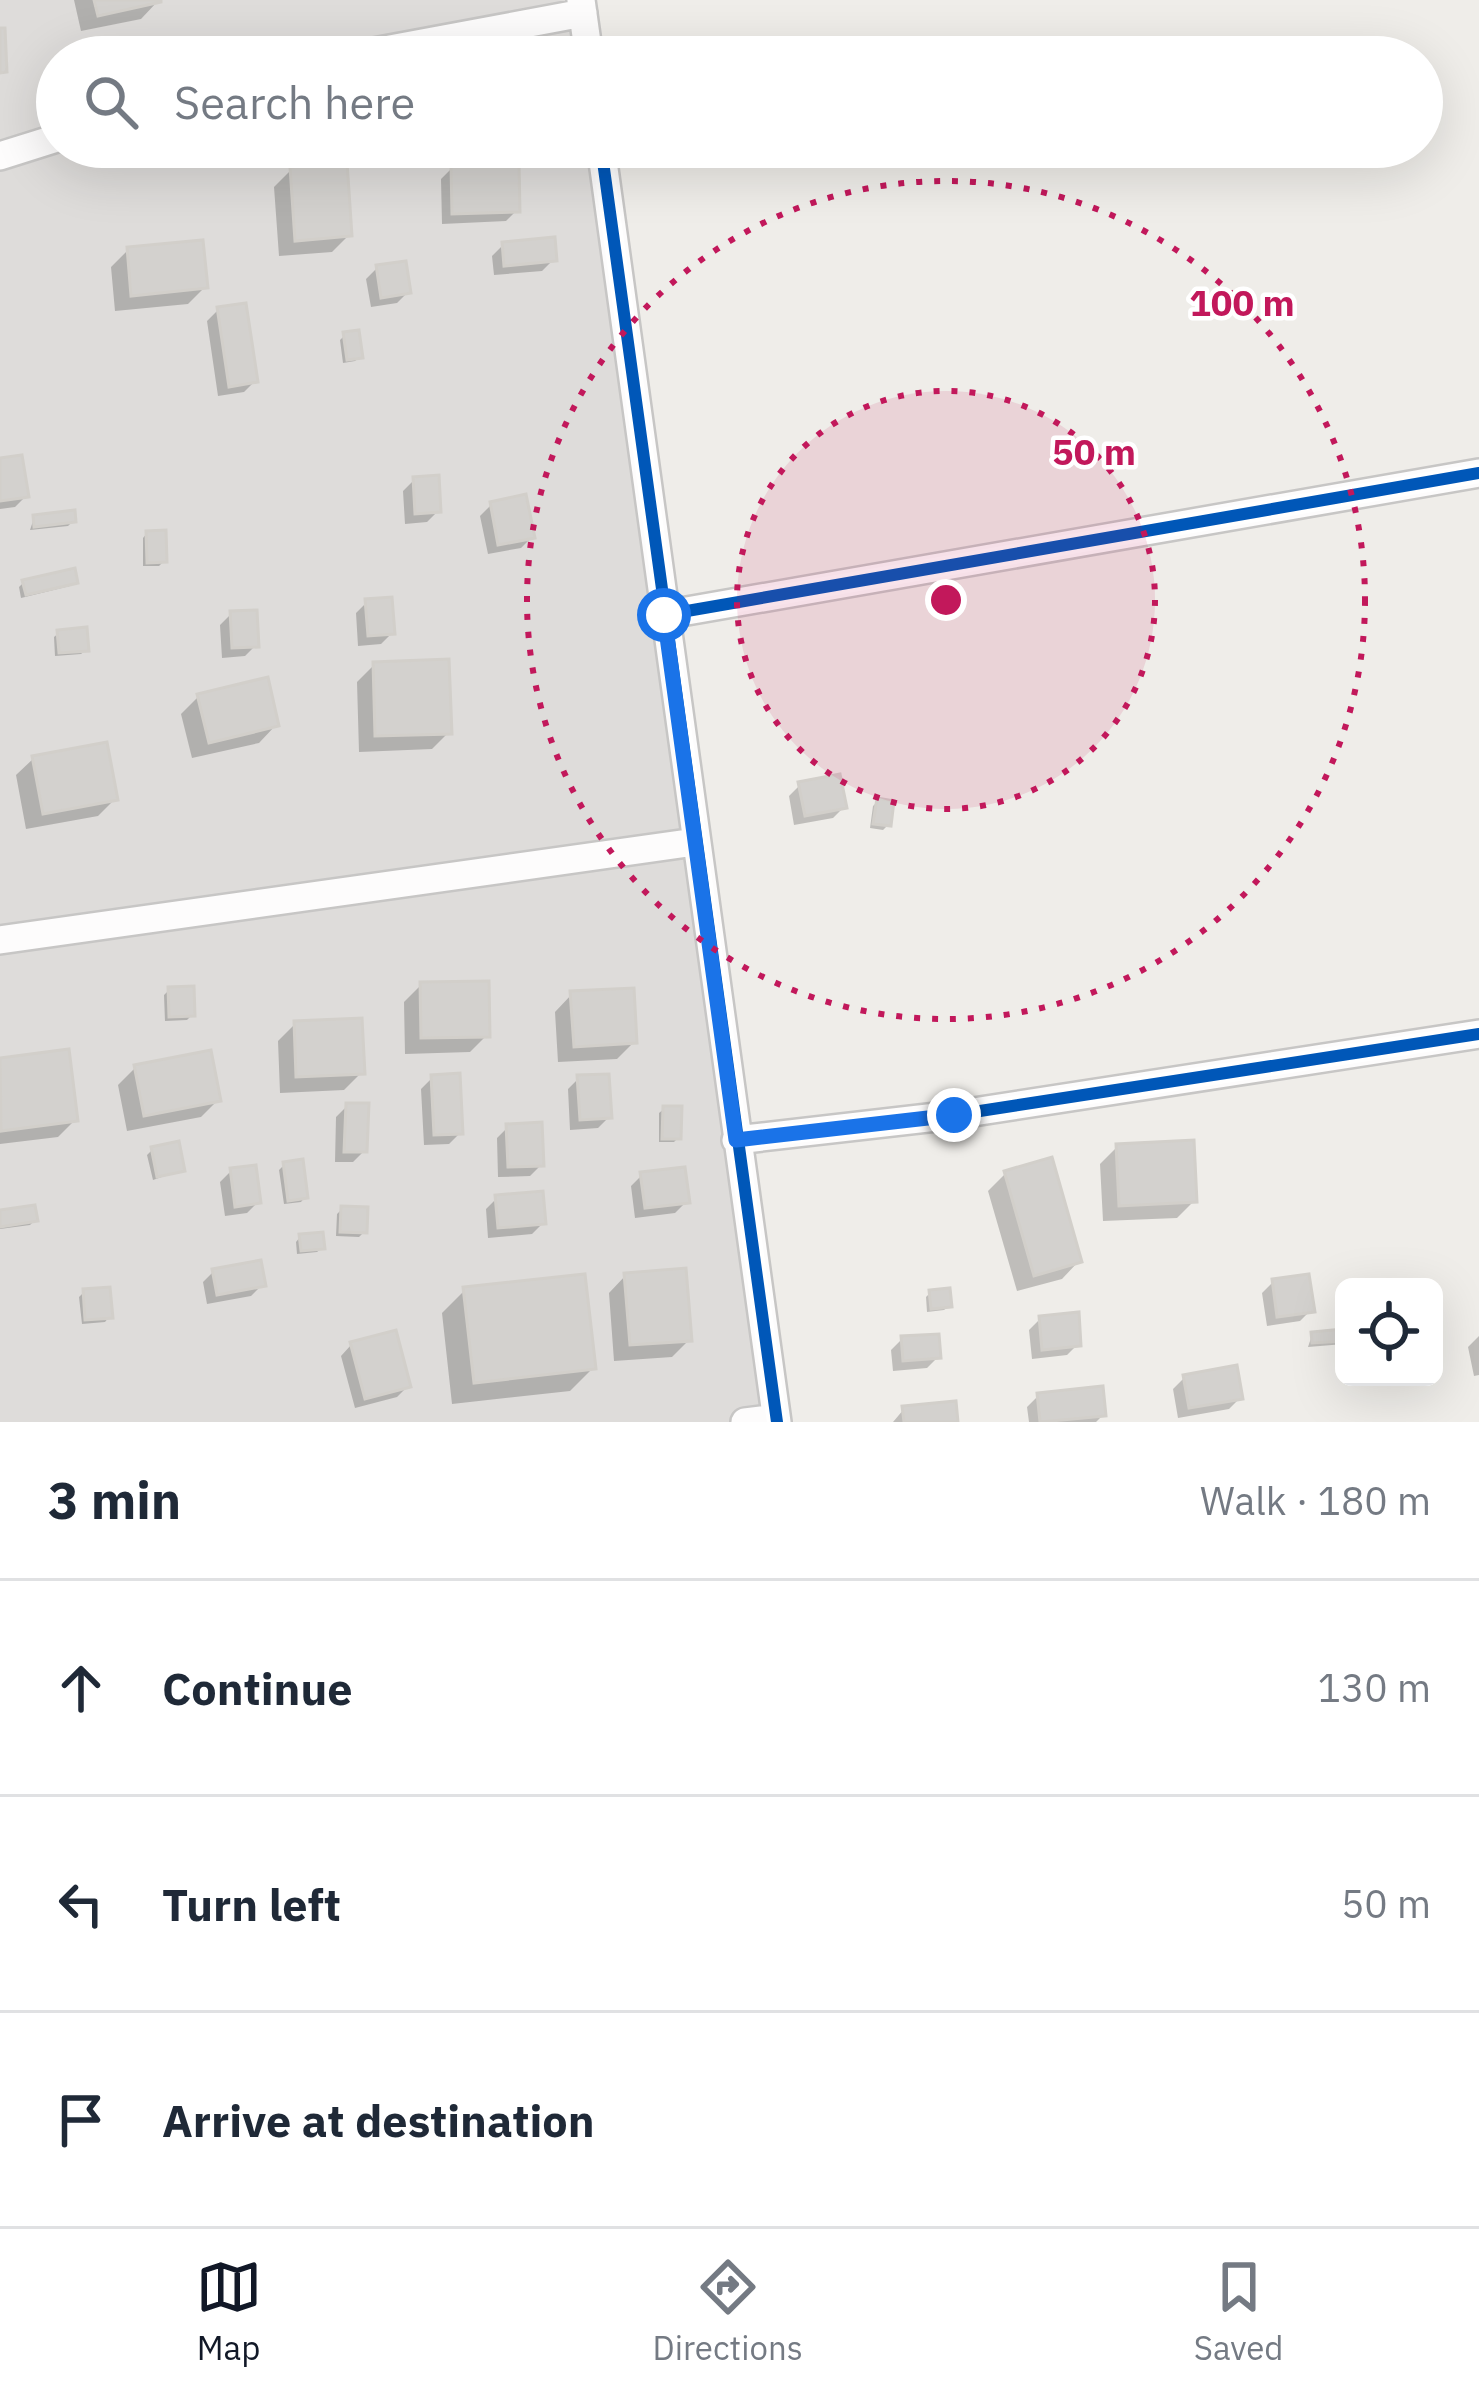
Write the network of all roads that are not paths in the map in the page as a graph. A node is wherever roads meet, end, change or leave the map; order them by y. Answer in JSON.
{"nodes":[{"id":1,"x":582,"y":6,"type":"edge"},
{"id":2,"x":444,"y":36,"type":"edge"},
{"id":3,"x":586,"y":36,"type":"edge"},
{"id":4,"x":36,"y":145,"type":"edge"},
{"id":5,"x":0,"y":156,"type":"edge"},
{"id":6,"x":604,"y":168,"type":"edge"},
{"id":7,"x":1479,"y":473,"type":"edge"},
{"id":8,"x":664,"y":615,"type":"junction"},
{"id":9,"x":694,"y":842,"type":"junction"},
{"id":10,"x":0,"y":940,"type":"edge"},
{"id":11,"x":1479,"y":1034,"type":"edge"},
{"id":12,"x":736,"y":1140,"type":"junction"},
{"id":13,"x":776,"y":1420,"type":"edge"},
{"id":14,"x":745,"y":1422,"type":"edge"}],
"edges":[{"from":1,"to":2,"type":"street"},
{"from":1,"to":3,"type":"street"},
{"from":4,"to":5,"type":"street"},
{"from":6,"to":8,"type":"street"},
{"from":7,"to":8,"type":"street"},
{"from":8,"to":9,"type":"street"},
{"from":9,"to":10,"type":"street"},
{"from":9,"to":12,"type":"street"},
{"from":11,"to":12,"type":"street"},
{"from":12,"to":13,"type":"street"},
{"from":13,"to":14,"type":"street"}]}
